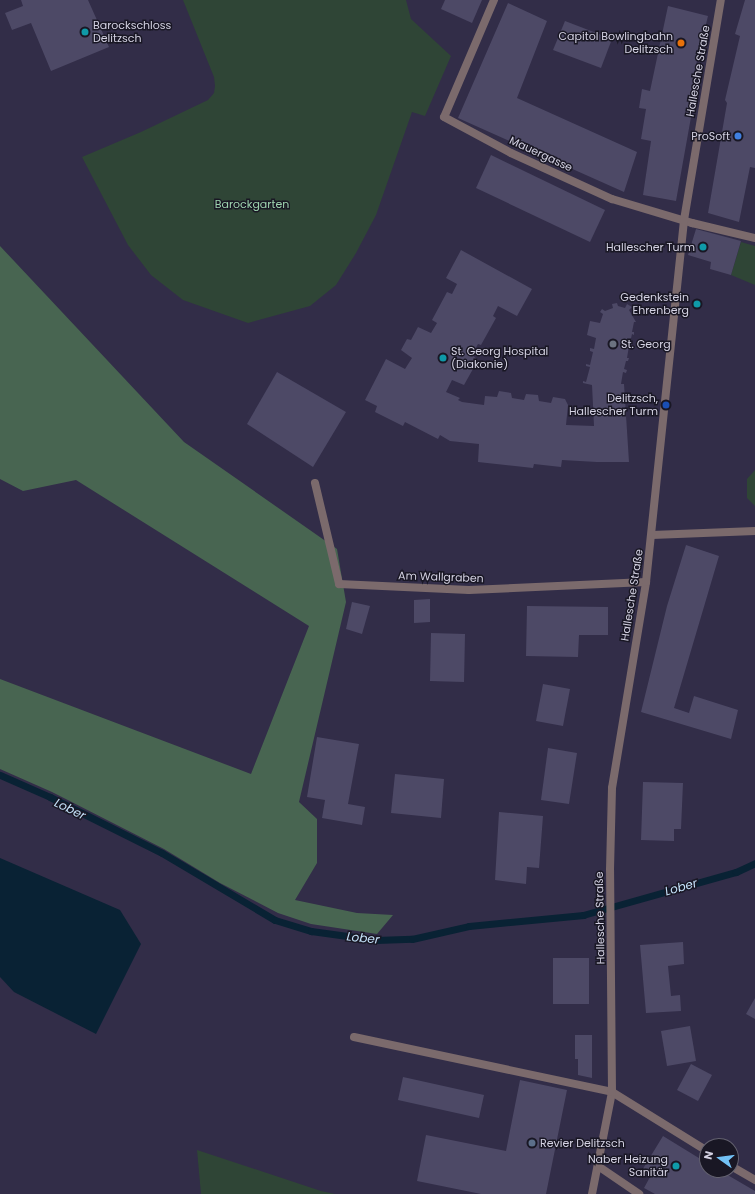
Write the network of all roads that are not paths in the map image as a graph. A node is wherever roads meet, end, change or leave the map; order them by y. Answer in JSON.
{"nodes":[{"id":1,"x":494,"y":0,"type":"edge"},
{"id":2,"x":721,"y":0,"type":"edge"},
{"id":3,"x":684,"y":220,"type":"junction"},
{"id":4,"x":755,"y":238,"type":"edge"},
{"id":5,"x":315,"y":483,"type":"dead end"},
{"id":6,"x":755,"y":531,"type":"edge"},
{"id":7,"x":652,"y":535,"type":"junction"},
{"id":8,"x":646,"y":582,"type":"junction"},
{"id":9,"x":354,"y":1037,"type":"dead end"},
{"id":10,"x":612,"y":1092,"type":"junction"},
{"id":11,"x":699,"y":1146,"type":"edge"},
{"id":12,"x":598,"y":1166,"type":"junction"},
{"id":13,"x":739,"y":1171,"type":"edge"},
{"id":14,"x":755,"y":1180,"type":"edge"},
{"id":15,"x":592,"y":1194,"type":"edge"},
{"id":16,"x":638,"y":1194,"type":"edge"}],
"edges":[{"from":1,"to":3,"type":"street","name":"Mauergasse"},
{"from":2,"to":3,"type":"street","name":"Hallesche Straße"},
{"from":3,"to":4,"type":"street","name":"Mauergasse"},
{"from":3,"to":7,"type":"street","name":"Hallesche Straße"},
{"from":5,"to":8,"type":"street","name":"Am Wallgraben"},
{"from":6,"to":7,"type":"street"},
{"from":7,"to":8,"type":"street","name":"Hallesche Straße"},
{"from":8,"to":10,"type":"street","name":"Hallesche Straße"},
{"from":9,"to":10,"type":"street"},
{"from":10,"to":11,"type":"street"},
{"from":10,"to":12,"type":"street","name":"Hallesche Straße"},
{"from":12,"to":15,"type":"street","name":"Hallesche Straße"},
{"from":12,"to":16,"type":"street"},
{"from":13,"to":14,"type":"street"}]}
